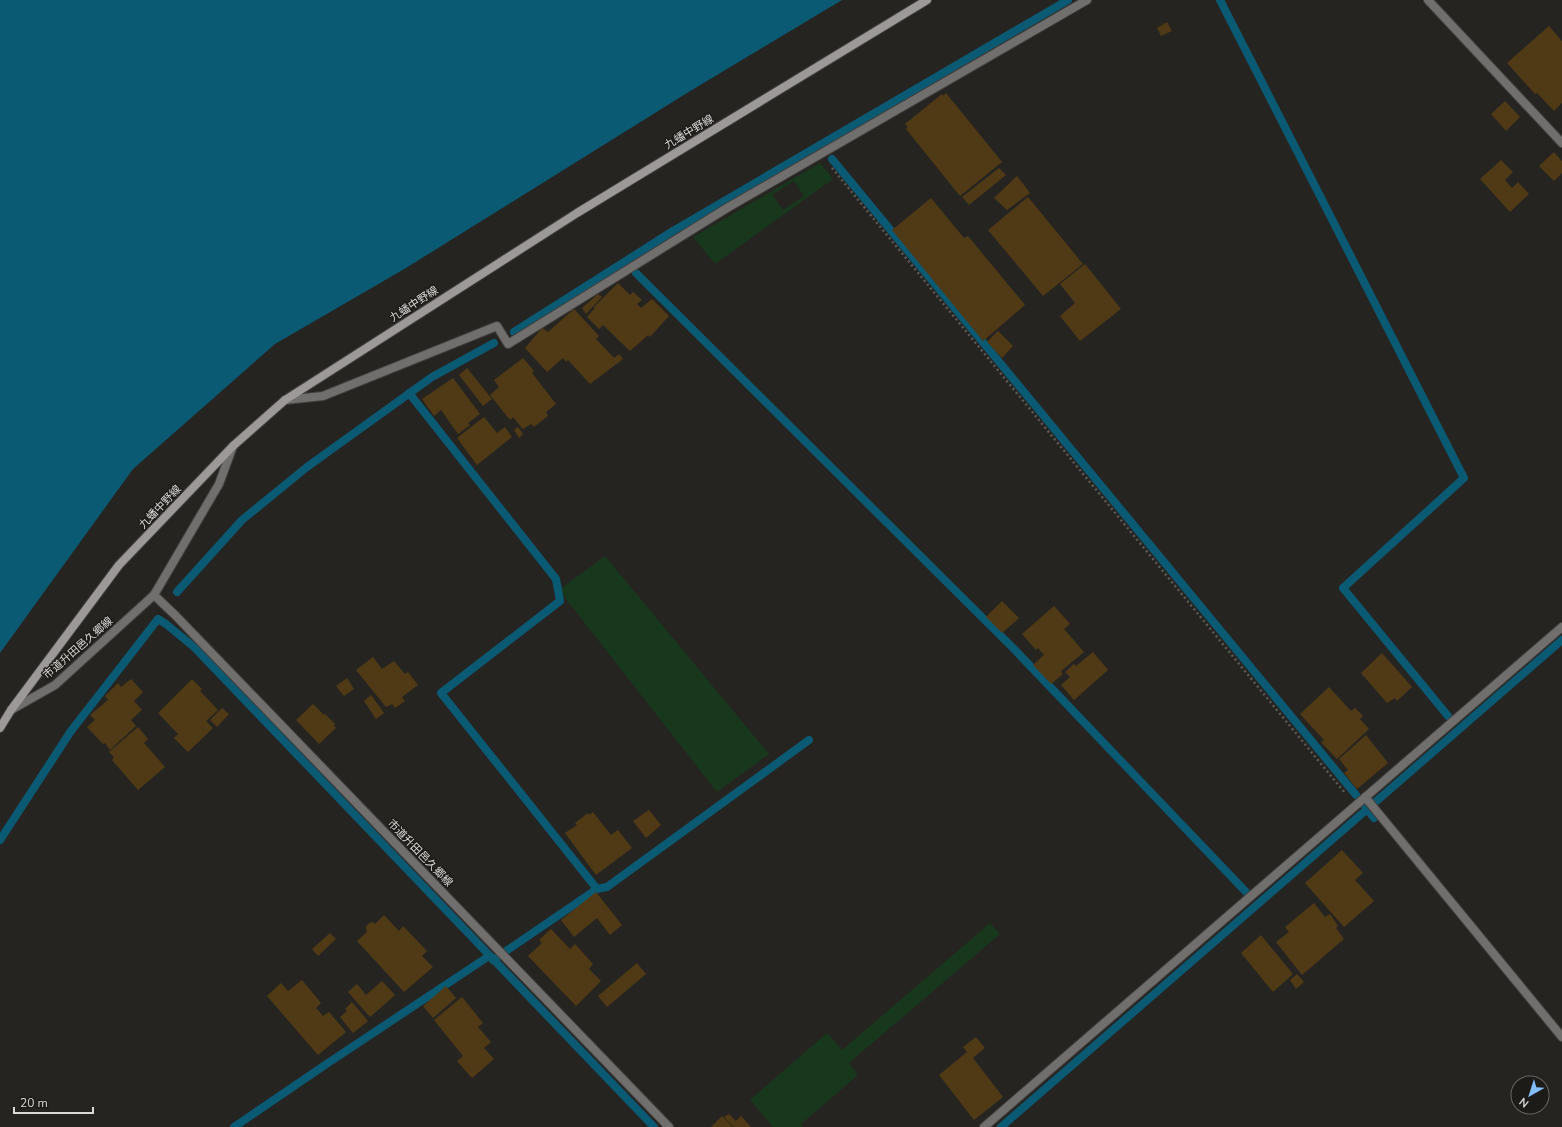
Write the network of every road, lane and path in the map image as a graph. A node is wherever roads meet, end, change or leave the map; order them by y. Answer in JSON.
{"nodes":[{"id":1,"x":927,"y":0,"type":"edge"},
{"id":2,"x":1087,"y":0,"type":"edge"},
{"id":3,"x":1428,"y":0,"type":"edge"},
{"id":4,"x":1562,"y":143,"type":"edge"},
{"id":5,"x":821,"y":155,"type":"junction"},
{"id":6,"x":285,"y":400,"type":"junction"},
{"id":7,"x":233,"y":446,"type":"junction"},
{"id":8,"x":154,"y":595,"type":"junction"},
{"id":9,"x":1562,"y":627,"type":"edge"},
{"id":10,"x":12,"y":710,"type":"junction"},
{"id":11,"x":0,"y":728,"type":"edge"},
{"id":12,"x":1370,"y":803,"type":"junction"},
{"id":13,"x":1355,"y":806,"type":"junction"},
{"id":14,"x":1562,"y":1037,"type":"edge"},
{"id":15,"x":669,"y":1127,"type":"edge"},
{"id":16,"x":984,"y":1127,"type":"edge"}],
"edges":[{"from":1,"to":6,"type":"main road","name":"九蟠中野線"},
{"from":2,"to":5,"type":"street"},
{"from":3,"to":4,"type":"street"},
{"from":5,"to":6,"type":"street"},
{"from":5,"to":13,"type":"path"},
{"from":6,"to":7,"type":"main road","name":"九蟠中野線"},
{"from":7,"to":8,"type":"street","name":"市道升田邑久郷線"},
{"from":7,"to":10,"type":"main road","name":"九蟠中野線"},
{"from":8,"to":10,"type":"street","name":"市道升田邑久郷線"},
{"from":8,"to":15,"type":"street","name":"市道升田邑久郷線"},
{"from":9,"to":12,"type":"street"},
{"from":10,"to":11,"type":"main road","name":"九蟠中野線"},
{"from":12,"to":13,"type":"street"},
{"from":12,"to":14,"type":"street"},
{"from":13,"to":16,"type":"street"}]}
